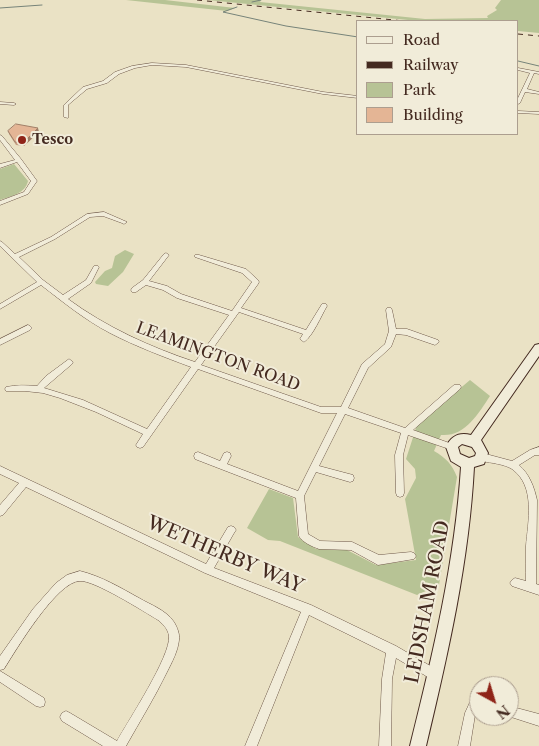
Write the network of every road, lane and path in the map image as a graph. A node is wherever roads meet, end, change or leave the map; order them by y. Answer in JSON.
{"nodes":[{"id":1,"x":519,"y":69,"type":"edge"},
{"id":2,"x":532,"y":72,"type":"junction"},
{"id":3,"x":539,"y":73,"type":"edge"},
{"id":4,"x":524,"y":90,"type":"junction"},
{"id":5,"x":539,"y":93,"type":"edge"},
{"id":6,"x":356,"y":97,"type":"edge"},
{"id":7,"x":519,"y":101,"type":"edge"},
{"id":8,"x":0,"y":103,"type":"edge"},
{"id":9,"x":14,"y":104,"type":"dead end"},
{"id":10,"x":519,"y":112,"type":"edge"},
{"id":11,"x":539,"y":113,"type":"edge"},
{"id":12,"x":66,"y":117,"type":"dead end"},
{"id":13,"x":0,"y":137,"type":"edge"},
{"id":14,"x":19,"y":160,"type":"junction"},
{"id":15,"x":0,"y":166,"type":"edge"},
{"id":16,"x":0,"y":203,"type":"edge"},
{"id":17,"x":68,"y":218,"type":"dead end"},
{"id":18,"x":77,"y":222,"type":"junction"},
{"id":19,"x":124,"y":222,"type":"dead end"},
{"id":20,"x":0,"y":242,"type":"edge"},
{"id":21,"x":166,"y":255,"type":"dead end"},
{"id":22,"x":197,"y":256,"type":"dead end"},
{"id":23,"x":14,"y":257,"type":"junction"},
{"id":24,"x":96,"y":267,"type":"dead end"},
{"id":25,"x":41,"y":282,"type":"junction"},
{"id":26,"x":145,"y":282,"type":"junction"},
{"id":27,"x":134,"y":290,"type":"dead end"},
{"id":28,"x":63,"y":299,"type":"junction"},
{"id":29,"x":0,"y":306,"type":"edge"},
{"id":30,"x":324,"y":306,"type":"dead end"},
{"id":31,"x":389,"y":310,"type":"dead end"},
{"id":32,"x":236,"y":312,"type":"junction"},
{"id":33,"x":28,"y":328,"type":"dead end"},
{"id":34,"x":393,"y":331,"type":"junction"},
{"id":35,"x":0,"y":342,"type":"edge"},
{"id":36,"x":435,"y":342,"type":"dead end"},
{"id":37,"x":539,"y":348,"type":"edge"},
{"id":38,"x":69,"y":362,"type":"dead end"},
{"id":39,"x":197,"y":365,"type":"junction"},
{"id":40,"x":457,"y":387,"type":"dead end"},
{"id":41,"x":9,"y":389,"type":"dead end"},
{"id":42,"x":39,"y":389,"type":"junction"},
{"id":43,"x":343,"y":410,"type":"junction"},
{"id":44,"x":405,"y":432,"type":"junction"},
{"id":45,"x":148,"y":433,"type":"junction"},
{"id":46,"x":474,"y":441,"type":"junction"},
{"id":47,"x":140,"y":445,"type":"dead end"},
{"id":48,"x":452,"y":448,"type":"junction"},
{"id":49,"x":539,"y":451,"type":"edge"},
{"id":50,"x":198,"y":456,"type":"dead end"},
{"id":51,"x":227,"y":456,"type":"dead end"},
{"id":52,"x":482,"y":457,"type":"junction"},
{"id":53,"x":468,"y":464,"type":"junction"},
{"id":54,"x":222,"y":465,"type":"junction"},
{"id":55,"x":514,"y":466,"type":"junction"},
{"id":56,"x":314,"y":468,"type":"junction"},
{"id":57,"x":0,"y":470,"type":"edge"},
{"id":58,"x":350,"y":478,"type":"dead end"},
{"id":59,"x":25,"y":482,"type":"junction"},
{"id":60,"x":400,"y":493,"type":"dead end"},
{"id":61,"x":300,"y":496,"type":"junction"},
{"id":62,"x":0,"y":512,"type":"edge"},
{"id":63,"x":230,"y":530,"type":"dead end"},
{"id":64,"x":411,"y":556,"type":"dead end"},
{"id":65,"x":208,"y":570,"type":"junction"},
{"id":66,"x":515,"y":583,"type":"dead end"},
{"id":67,"x":535,"y":588,"type":"edge"},
{"id":68,"x":307,"y":609,"type":"junction"},
{"id":69,"x":392,"y":650,"type":"junction"},
{"id":70,"x":0,"y":665,"type":"edge"},
{"id":71,"x":435,"y":675,"type":"junction"},
{"id":72,"x":0,"y":676,"type":"edge"},
{"id":73,"x":40,"y":702,"type":"dead end"},
{"id":74,"x":519,"y":714,"type":"edge"},
{"id":75,"x":66,"y":717,"type":"dead end"},
{"id":76,"x":469,"y":718,"type":"edge"},
{"id":77,"x":539,"y":720,"type":"edge"},
{"id":78,"x":114,"y":746,"type":"edge"},
{"id":79,"x":120,"y":746,"type":"edge"},
{"id":80,"x":251,"y":746,"type":"edge"},
{"id":81,"x":385,"y":746,"type":"edge"},
{"id":82,"x":418,"y":746,"type":"edge"},
{"id":83,"x":464,"y":746,"type":"edge"}],
"edges":[{"from":1,"to":2,"type":"street"},
{"from":2,"to":3,"type":"street"},
{"from":2,"to":4,"type":"street"},
{"from":4,"to":5,"type":"street"},
{"from":4,"to":7,"type":"street"},
{"from":6,"to":12,"type":"street"},
{"from":8,"to":9,"type":"street"},
{"from":10,"to":11,"type":"street"},
{"from":13,"to":14,"type":"street"},
{"from":14,"to":15,"type":"street"},
{"from":14,"to":16,"type":"street"},
{"from":17,"to":18,"type":"street"},
{"from":18,"to":19,"type":"street"},
{"from":18,"to":23,"type":"street"},
{"from":20,"to":23,"type":"street","name":"LEAMINGTON ROAD"},
{"from":21,"to":26,"type":"street"},
{"from":22,"to":32,"type":"street"},
{"from":23,"to":25,"type":"street","name":"LEAMINGTON ROAD"},
{"from":24,"to":28,"type":"street"},
{"from":25,"to":28,"type":"street","name":"LEAMINGTON ROAD"},
{"from":25,"to":29,"type":"street"},
{"from":26,"to":27,"type":"street"},
{"from":26,"to":32,"type":"street"},
{"from":28,"to":39,"type":"street","name":"LEAMINGTON ROAD"},
{"from":30,"to":32,"type":"street"},
{"from":31,"to":34,"type":"street"},
{"from":32,"to":39,"type":"street"},
{"from":33,"to":35,"type":"street"},
{"from":34,"to":36,"type":"street"},
{"from":34,"to":43,"type":"street"},
{"from":37,"to":46,"type":"main road"},
{"from":38,"to":42,"type":"street"},
{"from":39,"to":43,"type":"street","name":"LEAMINGTON ROAD"},
{"from":39,"to":45,"type":"street"},
{"from":40,"to":44,"type":"street"},
{"from":41,"to":42,"type":"street"},
{"from":42,"to":45,"type":"street"},
{"from":43,"to":44,"type":"street","name":"LEAMINGTON ROAD"},
{"from":43,"to":56,"type":"street"},
{"from":44,"to":48,"type":"street","name":"LEAMINGTON ROAD"},
{"from":44,"to":60,"type":"street"},
{"from":45,"to":47,"type":"street"},
{"from":46,"to":48,"type":"main road"},
{"from":46,"to":52,"type":"main road"},
{"from":48,"to":53,"type":"main road"},
{"from":49,"to":55,"type":"street"},
{"from":50,"to":54,"type":"street"},
{"from":51,"to":54,"type":"street"},
{"from":52,"to":53,"type":"main road"},
{"from":52,"to":55,"type":"street"},
{"from":53,"to":71,"type":"main road","name":"LEDSHAM ROAD"},
{"from":54,"to":61,"type":"street"},
{"from":55,"to":67,"type":"street"},
{"from":56,"to":58,"type":"street"},
{"from":56,"to":61,"type":"street"},
{"from":57,"to":59,"type":"street","name":"WETHERBY WAY"},
{"from":59,"to":62,"type":"street"},
{"from":59,"to":65,"type":"street","name":"WETHERBY WAY"},
{"from":61,"to":64,"type":"street"},
{"from":63,"to":65,"type":"street"},
{"from":65,"to":68,"type":"street","name":"WETHERBY WAY"},
{"from":66,"to":67,"type":"street"},
{"from":68,"to":69,"type":"street","name":"WETHERBY WAY"},
{"from":68,"to":80,"type":"street"},
{"from":69,"to":71,"type":"street","name":"WETHERBY WAY"},
{"from":69,"to":81,"type":"street","name":"LEDSHAM ROAD"},
{"from":70,"to":79,"type":"street"},
{"from":71,"to":82,"type":"main road","name":"LEDSHAM ROAD"},
{"from":72,"to":73,"type":"street"},
{"from":74,"to":77,"type":"street"},
{"from":75,"to":78,"type":"street"},
{"from":76,"to":83,"type":"street"}]}
